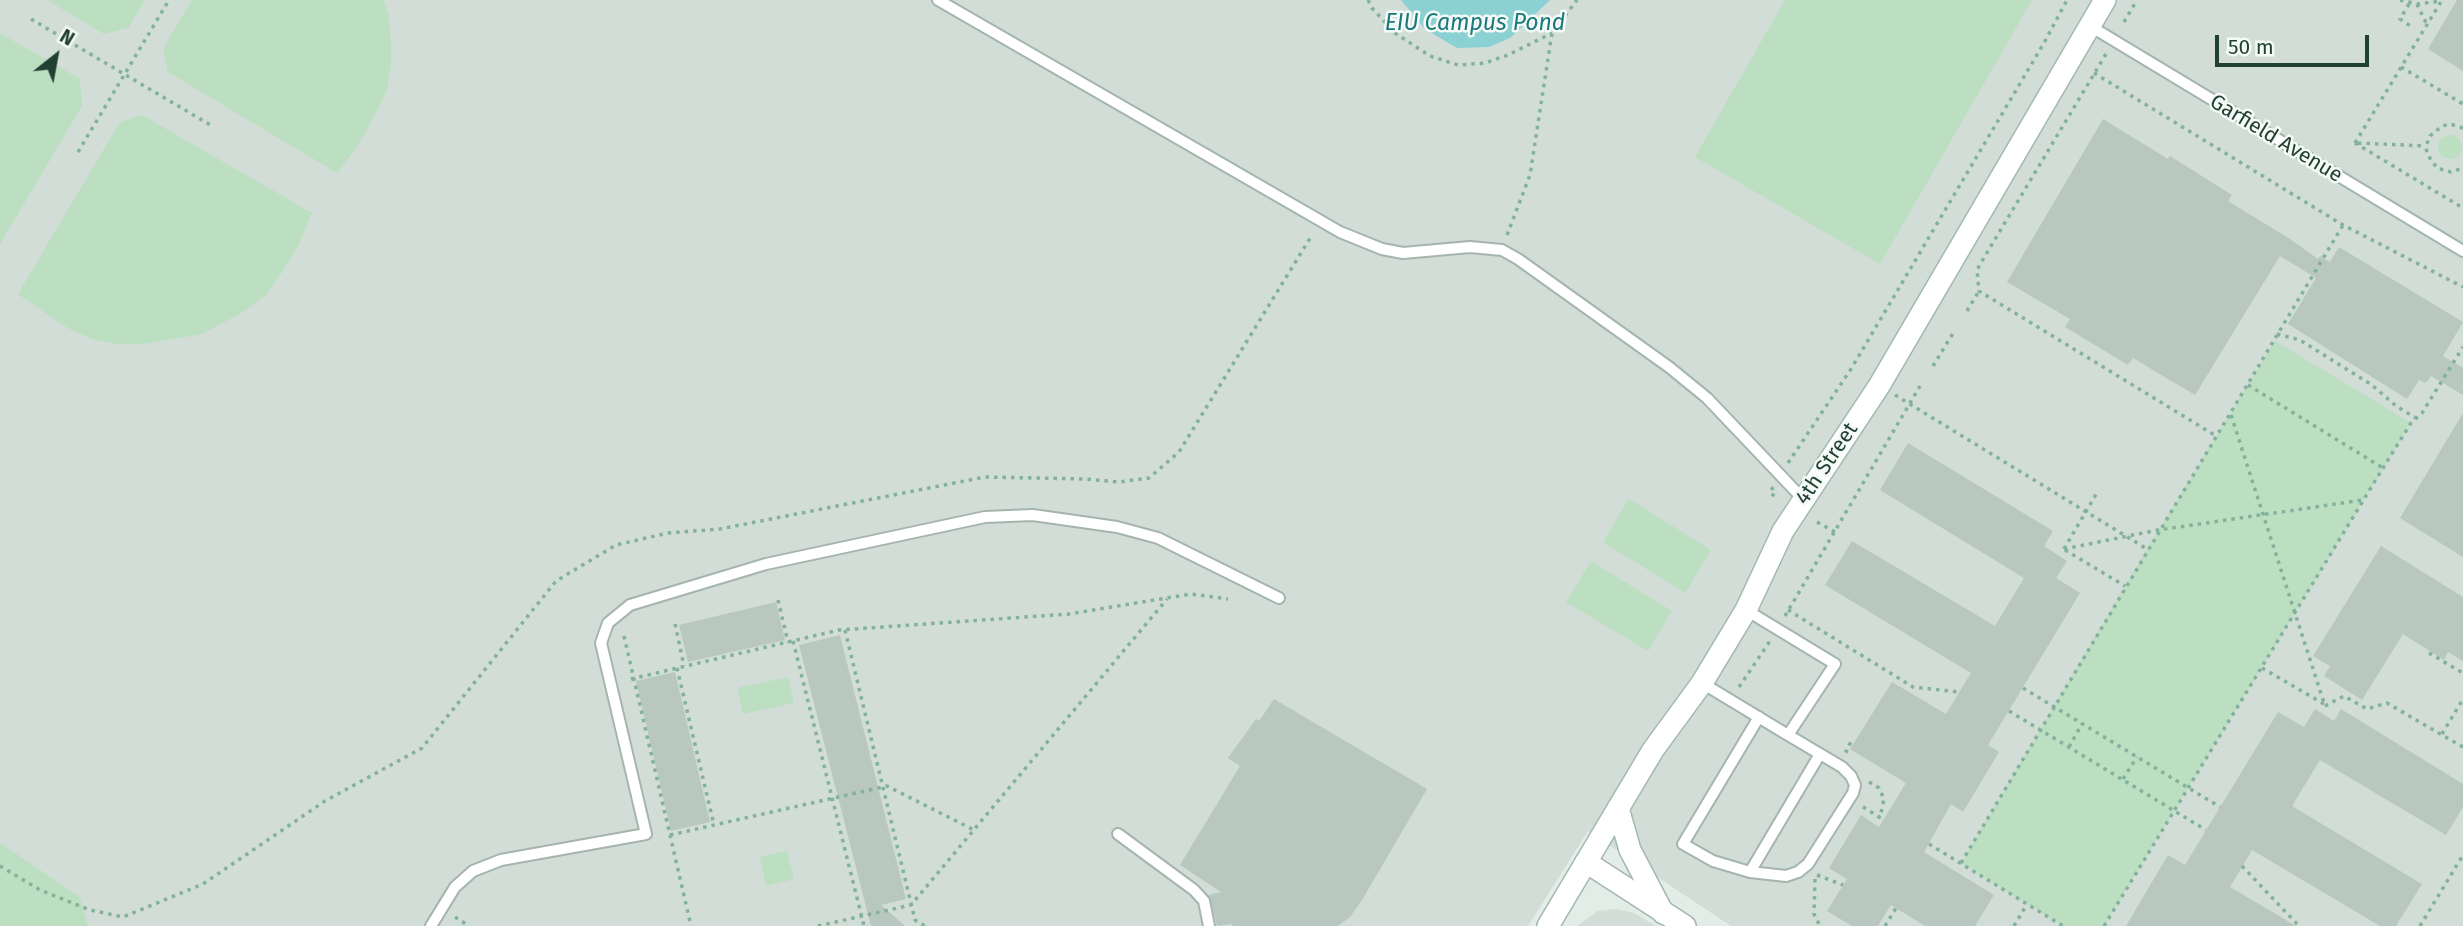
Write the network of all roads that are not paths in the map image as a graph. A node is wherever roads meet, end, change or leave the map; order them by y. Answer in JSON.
{"nodes":[{"id":1,"x":938,"y":0,"type":"edge"},
{"id":2,"x":2105,"y":0,"type":"edge"},
{"id":3,"x":2090,"y":26,"type":"junction"},
{"id":4,"x":2463,"y":251,"type":"edge"},
{"id":5,"x":1803,"y":499,"type":"junction"},
{"id":6,"x":1279,"y":598,"type":"dead end"},
{"id":7,"x":1746,"y":610,"type":"junction"},
{"id":8,"x":1702,"y":683,"type":"junction"},
{"id":9,"x":1759,"y":717,"type":"junction"},
{"id":10,"x":1788,"y":735,"type":"junction"},
{"id":11,"x":1821,"y":754,"type":"junction"},
{"id":12,"x":1618,"y":808,"type":"junction"},
{"id":13,"x":1118,"y":834,"type":"dead end"},
{"id":14,"x":1586,"y":862,"type":"junction"},
{"id":15,"x":1750,"y":872,"type":"junction"},
{"id":16,"x":1663,"y":913,"type":"junction"},
{"id":17,"x":431,"y":926,"type":"edge"},
{"id":18,"x":1209,"y":926,"type":"edge"},
{"id":19,"x":1548,"y":926,"type":"edge"},
{"id":20,"x":1685,"y":926,"type":"edge"}],
"edges":[{"from":1,"to":5,"type":"lane"},
{"from":2,"to":3,"type":"street","name":"4th Street"},
{"from":3,"to":4,"type":"lane","name":"Garfield Avenue"},
{"from":3,"to":5,"type":"street","name":"4th Street"},
{"from":5,"to":7,"type":"street","name":"4th Street"},
{"from":6,"to":17,"type":"lane"},
{"from":7,"to":8,"type":"street","name":"4th Street"},
{"from":7,"to":10,"type":"lane"},
{"from":8,"to":9,"type":"lane"},
{"from":8,"to":12,"type":"street","name":"4th Street"},
{"from":9,"to":10,"type":"lane"},
{"from":9,"to":15,"type":"lane"},
{"from":10,"to":11,"type":"lane"},
{"from":11,"to":15,"type":"lane"},
{"from":11,"to":15,"type":"lane"},
{"from":12,"to":14,"type":"street","name":"4th Street"},
{"from":12,"to":16,"type":"street"},
{"from":13,"to":18,"type":"lane"},
{"from":14,"to":16,"type":"street"},
{"from":14,"to":19,"type":"street","name":"4th Street"},
{"from":16,"to":20,"type":"street"}]}
